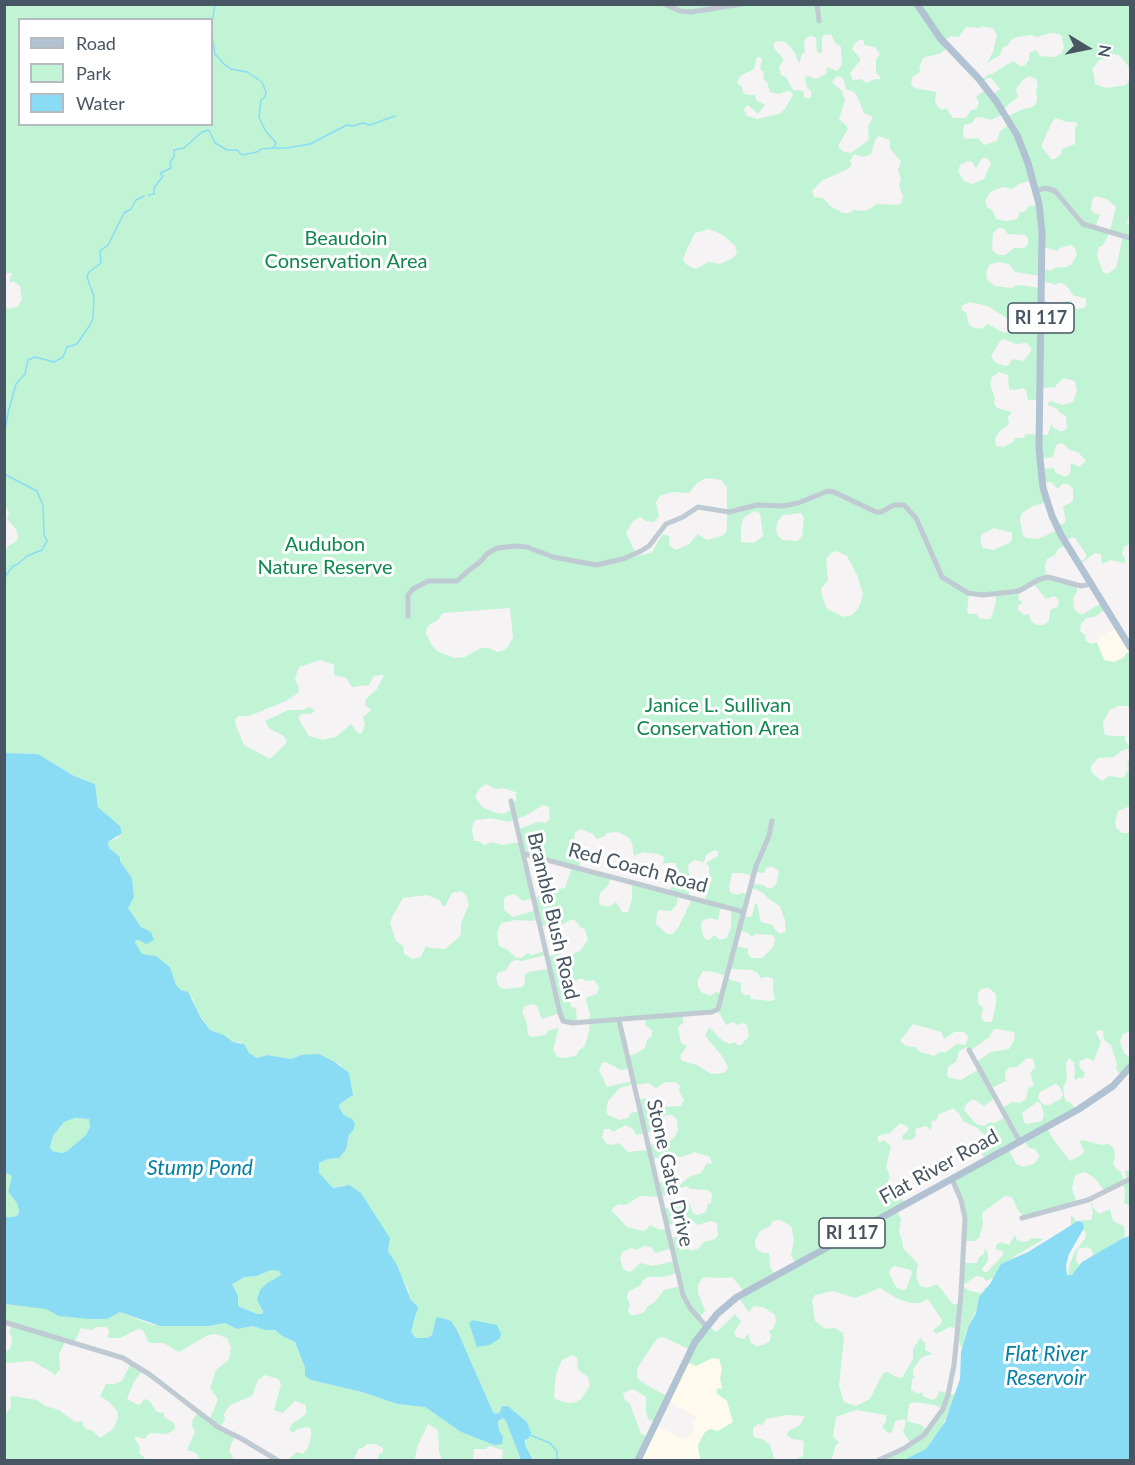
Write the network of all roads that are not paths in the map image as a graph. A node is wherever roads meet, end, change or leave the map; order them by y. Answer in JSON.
{"nodes":[{"id":1,"x":664,"y":4,"type":"edge"},
{"id":2,"x":742,"y":4,"type":"edge"},
{"id":3,"x":817,"y":4,"type":"edge"},
{"id":4,"x":917,"y":4,"type":"edge"},
{"id":5,"x":819,"y":21,"type":"dead end"},
{"id":6,"x":1036,"y":191,"type":"junction"},
{"id":7,"x":1131,"y":238,"type":"edge"},
{"id":8,"x":1092,"y":584,"type":"junction"},
{"id":9,"x":408,"y":616,"type":"dead end"},
{"id":10,"x":1131,"y":647,"type":"edge"},
{"id":11,"x":512,"y":801,"type":"dead end"},
{"id":12,"x":772,"y":820,"type":"dead end"},
{"id":13,"x":524,"y":854,"type":"junction"},
{"id":14,"x":744,"y":912,"type":"junction"},
{"id":15,"x":619,"y":1020,"type":"junction"},
{"id":16,"x":969,"y":1050,"type":"dead end"},
{"id":17,"x":1131,"y":1067,"type":"edge"},
{"id":18,"x":1020,"y":1142,"type":"junction"},
{"id":19,"x":952,"y":1179,"type":"junction"},
{"id":20,"x":1131,"y":1179,"type":"edge"},
{"id":21,"x":1022,"y":1218,"type":"dead end"},
{"id":22,"x":4,"y":1322,"type":"edge"},
{"id":23,"x":706,"y":1326,"type":"junction"},
{"id":24,"x":277,"y":1461,"type":"edge"},
{"id":25,"x":638,"y":1461,"type":"edge"},
{"id":26,"x":879,"y":1461,"type":"edge"}],
"edges":[{"from":1,"to":2,"type":"street"},
{"from":3,"to":5,"type":"street"},
{"from":4,"to":6,"type":"main road","number":"RI 117"},
{"from":6,"to":7,"type":"street"},
{"from":6,"to":8,"type":"main road","number":"RI 117"},
{"from":8,"to":9,"type":"street"},
{"from":8,"to":10,"type":"main road","number":"RI 117"},
{"from":11,"to":13,"type":"street","name":"Bramble Bush Road"},
{"from":12,"to":14,"type":"street","name":"Bramble Bush Road"},
{"from":13,"to":14,"type":"street","name":"Red Coach Road"},
{"from":13,"to":15,"type":"street","name":"Bramble Bush Road"},
{"from":14,"to":15,"type":"street","name":"Bramble Bush Road"},
{"from":15,"to":23,"type":"street","name":"Stone Gate Drive"},
{"from":16,"to":18,"type":"street"},
{"from":17,"to":18,"type":"main road","name":"Flat River Road","number":"RI 117"},
{"from":18,"to":19,"type":"main road","name":"Flat River Road","number":"RI 117"},
{"from":19,"to":23,"type":"main road","name":"Flat River Road","number":"RI 117"},
{"from":19,"to":26,"type":"street"},
{"from":20,"to":21,"type":"street"},
{"from":22,"to":24,"type":"street"},
{"from":23,"to":25,"type":"main road","name":"Flat River Road","number":"RI 117"}]}
